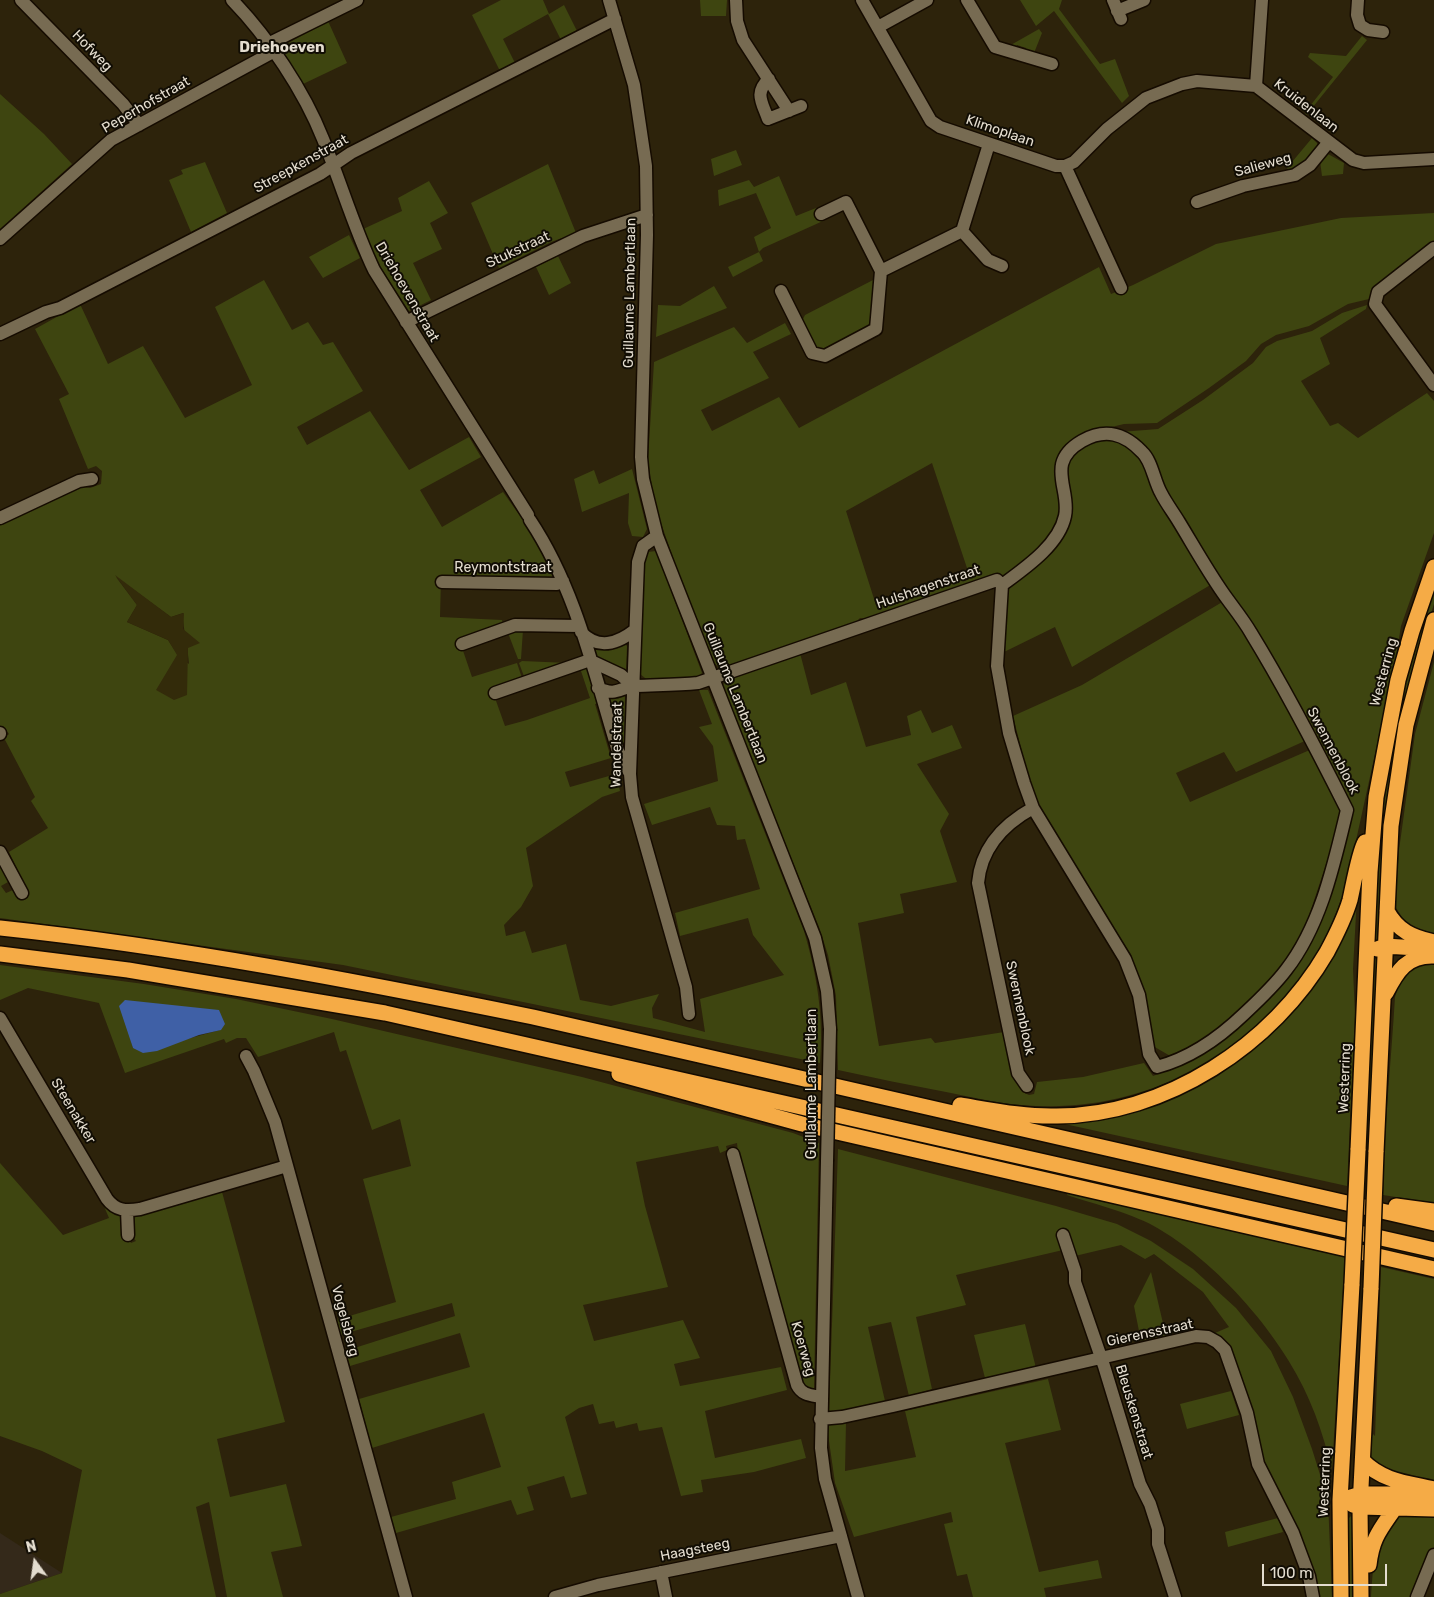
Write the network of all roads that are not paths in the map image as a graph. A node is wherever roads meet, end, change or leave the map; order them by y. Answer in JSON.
{"nodes":[{"id":1,"x":21,"y":0,"type":"edge"},
{"id":2,"x":232,"y":0,"type":"edge"},
{"id":3,"x":357,"y":0,"type":"edge"},
{"id":4,"x":609,"y":0,"type":"edge"},
{"id":5,"x":736,"y":0,"type":"edge"},
{"id":6,"x":862,"y":0,"type":"edge"},
{"id":7,"x":927,"y":0,"type":"edge"},
{"id":8,"x":967,"y":0,"type":"edge"},
{"id":9,"x":1144,"y":0,"type":"edge"},
{"id":10,"x":1262,"y":0,"type":"edge"},
{"id":11,"x":1358,"y":0,"type":"edge"},
{"id":12,"x":1117,"y":10,"type":"edge"},
{"id":13,"x":615,"y":19,"type":"junction"},
{"id":14,"x":878,"y":27,"type":"junction"},
{"id":15,"x":1382,"y":32,"type":"dead end"},
{"id":16,"x":270,"y":48,"type":"junction"},
{"id":17,"x":1052,"y":64,"type":"dead end"},
{"id":18,"x":770,"y":79,"type":"junction"},
{"id":19,"x":1256,"y":86,"type":"junction"},
{"id":20,"x":801,"y":106,"type":"dead end"},
{"id":21,"x":789,"y":111,"type":"junction"},
{"id":22,"x":139,"y":125,"type":"junction"},
{"id":23,"x":1328,"y":143,"type":"junction"},
{"id":24,"x":989,"y":144,"type":"junction"},
{"id":25,"x":1434,"y":159,"type":"edge"},
{"id":26,"x":333,"y":164,"type":"junction"},
{"id":27,"x":1065,"y":166,"type":"junction"},
{"id":28,"x":1196,"y":202,"type":"dead end"},
{"id":29,"x":821,"y":214,"type":"dead end"},
{"id":30,"x":647,"y":215,"type":"junction"},
{"id":31,"x":962,"y":231,"type":"junction"},
{"id":32,"x":0,"y":239,"type":"edge"},
{"id":33,"x":1434,"y":248,"type":"edge"},
{"id":34,"x":1002,"y":266,"type":"dead end"},
{"id":35,"x":881,"y":271,"type":"junction"},
{"id":36,"x":1121,"y":288,"type":"dead end"},
{"id":37,"x":781,"y":291,"type":"dead end"},
{"id":38,"x":406,"y":322,"type":"junction"},
{"id":39,"x":0,"y":334,"type":"edge"},
{"id":40,"x":1434,"y":385,"type":"edge"},
{"id":41,"x":92,"y":479,"type":"dead end"},
{"id":42,"x":0,"y":518,"type":"edge"},
{"id":43,"x":657,"y":536,"type":"junction"},
{"id":44,"x":1434,"y":567,"type":"edge"},
{"id":45,"x":563,"y":581,"type":"junction"},
{"id":46,"x":442,"y":582,"type":"dead end"},
{"id":47,"x":1002,"y":585,"type":"junction"},
{"id":48,"x":1434,"y":620,"type":"edge"},
{"id":49,"x":580,"y":629,"type":"junction"},
{"id":50,"x":635,"y":630,"type":"junction"},
{"id":51,"x":462,"y":644,"type":"dead end"},
{"id":52,"x":590,"y":661,"type":"junction"},
{"id":53,"x":712,"y":679,"type":"junction"},
{"id":54,"x":633,"y":686,"type":"junction"},
{"id":55,"x":598,"y":688,"type":"junction"},
{"id":56,"x":495,"y":693,"type":"dead end"},
{"id":57,"x":630,"y":774,"type":"junction"},
{"id":58,"x":1033,"y":808,"type":"junction"},
{"id":59,"x":1373,"y":834,"type":"junction"},
{"id":60,"x":0,"y":852,"type":"edge"},
{"id":61,"x":15,"y":889,"type":"dead end"},
{"id":62,"x":1387,"y":911,"type":"junction"},
{"id":63,"x":0,"y":928,"type":"edge"},
{"id":64,"x":1434,"y":942,"type":"edge"},
{"id":65,"x":1385,"y":946,"type":"junction"},
{"id":66,"x":1434,"y":949,"type":"edge"},
{"id":67,"x":0,"y":954,"type":"edge"},
{"id":68,"x":1434,"y":956,"type":"edge"},
{"id":69,"x":1366,"y":958,"type":"junction"},
{"id":70,"x":1383,"y":999,"type":"junction"},
{"id":71,"x":689,"y":1014,"type":"dead end"},
{"id":72,"x":0,"y":1018,"type":"edge"},
{"id":73,"x":577,"y":1055,"type":"junction"},
{"id":74,"x":246,"y":1056,"type":"dead end"},
{"id":75,"x":1027,"y":1086,"type":"dead end"},
{"id":76,"x":925,"y":1107,"type":"junction"},
{"id":77,"x":733,"y":1154,"type":"dead end"},
{"id":78,"x":287,"y":1166,"type":"junction"},
{"id":79,"x":1356,"y":1206,"type":"junction"},
{"id":80,"x":127,"y":1210,"type":"junction"},
{"id":81,"x":1434,"y":1211,"type":"edge"},
{"id":82,"x":1434,"y":1224,"type":"edge"},
{"id":83,"x":128,"y":1234,"type":"dead end"},
{"id":84,"x":1062,"y":1234,"type":"dead end"},
{"id":85,"x":1434,"y":1250,"type":"edge"},
{"id":86,"x":1434,"y":1270,"type":"edge"},
{"id":87,"x":1102,"y":1359,"type":"junction"},
{"id":88,"x":821,"y":1397,"type":"junction"},
{"id":89,"x":820,"y":1419,"type":"junction"},
{"id":90,"x":1363,"y":1461,"type":"junction"},
{"id":91,"x":1434,"y":1489,"type":"edge"},
{"id":92,"x":1434,"y":1494,"type":"edge"},
{"id":93,"x":1340,"y":1500,"type":"junction"},
{"id":94,"x":1361,"y":1501,"type":"junction"},
{"id":95,"x":1395,"y":1508,"type":"junction"},
{"id":96,"x":1434,"y":1509,"type":"edge"},
{"id":97,"x":841,"y":1536,"type":"junction"},
{"id":98,"x":1434,"y":1555,"type":"edge"},
{"id":99,"x":661,"y":1572,"type":"junction"},
{"id":100,"x":1361,"y":1596,"type":"edge"},
{"id":101,"x":406,"y":1597,"type":"edge"},
{"id":102,"x":555,"y":1597,"type":"edge"},
{"id":103,"x":666,"y":1597,"type":"edge"},
{"id":104,"x":858,"y":1597,"type":"edge"},
{"id":105,"x":1175,"y":1597,"type":"edge"},
{"id":106,"x":1312,"y":1597,"type":"edge"},
{"id":107,"x":1341,"y":1597,"type":"edge"},
{"id":108,"x":1418,"y":1597,"type":"edge"}],
"edges":[{"from":1,"to":22,"type":"street","name":"Hofweg"},
{"from":2,"to":16,"type":"street","name":"Driehoevenstraat"},
{"from":3,"to":16,"type":"street","name":"Peperhofstraat"},
{"from":4,"to":13,"type":"street","name":"Guillaume Lambertlaan"},
{"from":5,"to":18,"type":"street"},
{"from":6,"to":14,"type":"street","name":"Klimoplaan"},
{"from":7,"to":14,"type":"street"},
{"from":8,"to":17,"type":"street"},
{"from":9,"to":12,"type":"street"},
{"from":10,"to":19,"type":"street"},
{"from":11,"to":15,"type":"street"},
{"from":13,"to":26,"type":"street","name":"Streepkenstraat"},
{"from":13,"to":30,"type":"street","name":"Guillaume Lambertlaan"},
{"from":14,"to":24,"type":"street","name":"Klimoplaan"},
{"from":16,"to":22,"type":"street","name":"Peperhofstraat"},
{"from":16,"to":26,"type":"street","name":"Driehoevenstraat"},
{"from":18,"to":21,"type":"street"},
{"from":18,"to":21,"type":"street"},
{"from":19,"to":23,"type":"street","name":"Kruidenlaan"},
{"from":19,"to":27,"type":"street","name":"Kruidenlaan"},
{"from":20,"to":21,"type":"street"},
{"from":22,"to":32,"type":"street","name":"Peperhofstraat"},
{"from":23,"to":25,"type":"street","name":"Kruidenlaan"},
{"from":23,"to":28,"type":"street","name":"Salieweg"},
{"from":24,"to":27,"type":"street","name":"Klimoplaan"},
{"from":24,"to":31,"type":"street"},
{"from":26,"to":38,"type":"street","name":"Driehoevenstraat"},
{"from":26,"to":39,"type":"street","name":"Streepkenstraat"},
{"from":27,"to":36,"type":"street"},
{"from":29,"to":35,"type":"street"},
{"from":30,"to":38,"type":"street","name":"Stukstraat"},
{"from":30,"to":43,"type":"street","name":"Guillaume Lambertlaan"},
{"from":31,"to":34,"type":"street"},
{"from":31,"to":35,"type":"street"},
{"from":33,"to":40,"type":"street"},
{"from":35,"to":37,"type":"street"},
{"from":38,"to":45,"type":"street","name":"Driehoevenstraat"},
{"from":41,"to":42,"type":"street"},
{"from":43,"to":50,"type":"street","name":"Wandelstraat"},
{"from":43,"to":53,"type":"street","name":"Guillaume Lambertlaan"},
{"from":44,"to":59,"type":"highway","name":"Westerring"},
{"from":45,"to":46,"type":"street","name":"Reymontstraat"},
{"from":45,"to":49,"type":"street","name":"Driehoevenstraat"},
{"from":47,"to":53,"type":"street","name":"Hulshagenstraat"},
{"from":47,"to":58,"type":"street"},
{"from":47,"to":58,"type":"street","name":"Swennenblook"},
{"from":48,"to":62,"type":"highway"},
{"from":49,"to":50,"type":"street"},
{"from":49,"to":51,"type":"street"},
{"from":49,"to":52,"type":"street","name":"Driehoevenstraat"},
{"from":50,"to":54,"type":"street","name":"Wandelstraat"},
{"from":52,"to":54,"type":"street"},
{"from":52,"to":55,"type":"street","name":"Driehoevenstraat"},
{"from":52,"to":56,"type":"street"},
{"from":53,"to":54,"type":"street"},
{"from":53,"to":88,"type":"street","name":"Guillaume Lambertlaan","bridge":true},
{"from":54,"to":55,"type":"street"},
{"from":54,"to":57,"type":"street","name":"Wandelstraat"},
{"from":55,"to":57,"type":"street","name":"Driehoevenstraat"},
{"from":57,"to":71,"type":"street","name":"Wandelstraat"},
{"from":58,"to":75,"type":"street","name":"Swennenblook"},
{"from":59,"to":69,"type":"highway","name":"Westerring"},
{"from":59,"to":76,"type":"highway"},
{"from":60,"to":61,"type":"street"},
{"from":62,"to":64,"type":"highway"},
{"from":62,"to":65,"type":"highway"},
{"from":63,"to":76,"type":"highway"},
{"from":65,"to":66,"type":"highway"},
{"from":65,"to":69,"type":"highway"},
{"from":65,"to":70,"type":"highway"},
{"from":67,"to":73,"type":"highway"},
{"from":68,"to":70,"type":"highway"},
{"from":69,"to":93,"type":"highway","name":"Westerring","bridge":true},
{"from":70,"to":90,"type":"highway","bridge":true},
{"from":72,"to":80,"type":"street","name":"Steenakker"},
{"from":73,"to":85,"type":"highway"},
{"from":73,"to":86,"type":"highway"},
{"from":74,"to":78,"type":"street","name":"Vogelsberg"},
{"from":76,"to":79,"type":"highway"},
{"from":77,"to":88,"type":"street","name":"Koerweg"},
{"from":78,"to":80,"type":"street"},
{"from":78,"to":101,"type":"street","name":"Vogelsberg"},
{"from":79,"to":81,"type":"highway"},
{"from":79,"to":82,"type":"highway"},
{"from":80,"to":83,"type":"street"},
{"from":84,"to":87,"type":"street","name":"Bleuskenstraat"},
{"from":87,"to":89,"type":"street","name":"Gierensstraat"},
{"from":87,"to":105,"type":"street","name":"Bleuskenstraat"},
{"from":87,"to":106,"type":"street","name":"Gierensstraat"},
{"from":88,"to":89,"type":"street"},
{"from":89,"to":97,"type":"street"},
{"from":90,"to":91,"type":"highway"},
{"from":90,"to":94,"type":"highway"},
{"from":92,"to":94,"type":"highway"},
{"from":93,"to":94,"type":"highway"},
{"from":93,"to":107,"type":"highway","name":"Westerring"},
{"from":94,"to":95,"type":"highway"},
{"from":94,"to":100,"type":"highway"},
{"from":95,"to":96,"type":"highway"},
{"from":95,"to":100,"type":"highway"},
{"from":97,"to":99,"type":"street","name":"Haagsteeg"},
{"from":97,"to":104,"type":"street"},
{"from":98,"to":108,"type":"street"},
{"from":99,"to":102,"type":"street","name":"Haagsteeg"},
{"from":99,"to":103,"type":"street"}]}
